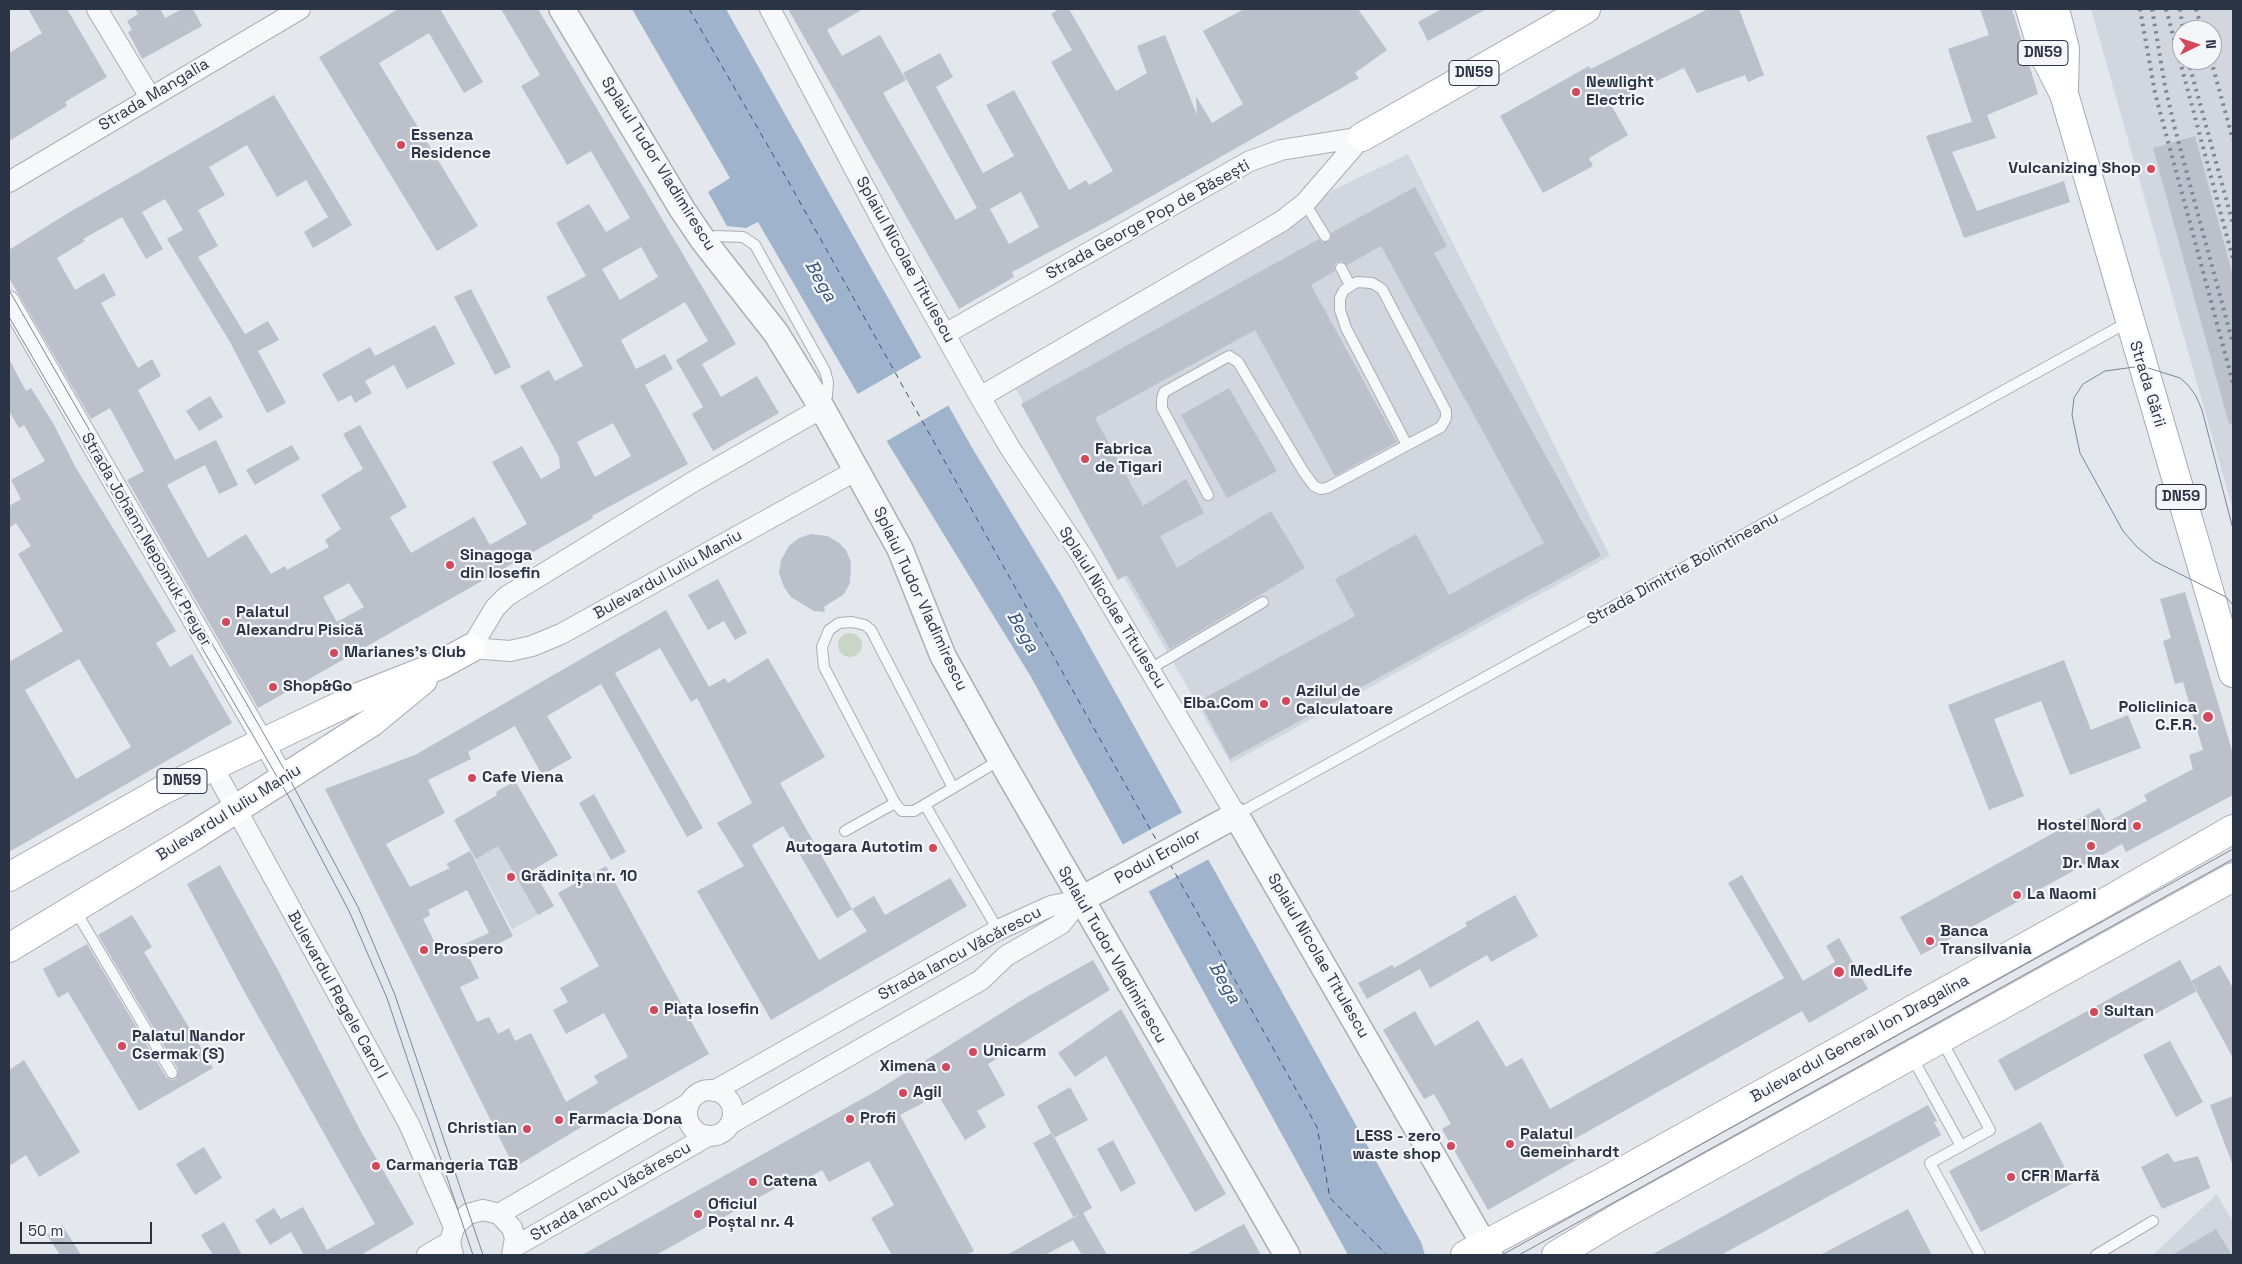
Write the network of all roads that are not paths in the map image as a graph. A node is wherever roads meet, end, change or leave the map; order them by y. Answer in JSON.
{"nodes":[{"id":1,"x":98,"y":9,"type":"edge"},
{"id":2,"x":300,"y":9,"type":"edge"},
{"id":3,"x":562,"y":9,"type":"edge"},
{"id":4,"x":770,"y":9,"type":"edge"},
{"id":5,"x":1586,"y":9,"type":"edge"},
{"id":6,"x":2030,"y":9,"type":"edge"},
{"id":7,"x":2055,"y":9,"type":"edge"},
{"id":8,"x":2064,"y":94,"type":"junction"},
{"id":9,"x":150,"y":97,"type":"junction"},
{"id":10,"x":1362,"y":137,"type":"junction"},
{"id":11,"x":9,"y":182,"type":"edge"},
{"id":12,"x":1305,"y":203,"type":"junction"},
{"id":13,"x":1325,"y":236,"type":"dead end"},
{"id":14,"x":703,"y":240,"type":"junction"},
{"id":15,"x":1341,"y":268,"type":"dead end"},
{"id":16,"x":1350,"y":285,"type":"junction"},
{"id":17,"x":9,"y":302,"type":"edge"},
{"id":18,"x":2129,"y":322,"type":"junction"},
{"id":19,"x":945,"y":334,"type":"junction"},
{"id":20,"x":980,"y":397,"type":"junction"},
{"id":21,"x":822,"y":408,"type":"junction"},
{"id":22,"x":1407,"y":445,"type":"junction"},
{"id":23,"x":857,"y":470,"type":"junction"},
{"id":24,"x":1208,"y":495,"type":"dead end"},
{"id":25,"x":1263,"y":602,"type":"dead end"},
{"id":26,"x":471,"y":648,"type":"junction"},
{"id":27,"x":440,"y":665,"type":"junction"},
{"id":28,"x":1150,"y":669,"type":"junction"},
{"id":29,"x":2233,"y":673,"type":"edge"},
{"id":30,"x":263,"y":743,"type":"junction"},
{"id":31,"x":1000,"y":760,"type":"junction"},
{"id":32,"x":213,"y":767,"type":"junction"},
{"id":33,"x":284,"y":778,"type":"junction"},
{"id":34,"x":952,"y":786,"type":"junction"},
{"id":35,"x":895,"y":803,"type":"junction"},
{"id":36,"x":925,"y":805,"type":"junction"},
{"id":37,"x":236,"y":809,"type":"junction"},
{"id":38,"x":1226,"y":820,"type":"junction"},
{"id":39,"x":2233,"y":829,"type":"edge"},
{"id":40,"x":844,"y":831,"type":"dead end"},
{"id":41,"x":9,"y":877,"type":"edge"},
{"id":42,"x":2233,"y":878,"type":"edge"},
{"id":43,"x":1080,"y":900,"type":"junction"},
{"id":44,"x":75,"y":909,"type":"junction"},
{"id":45,"x":998,"y":930,"type":"junction"},
{"id":46,"x":9,"y":948,"type":"edge"},
{"id":47,"x":1940,"y":1038,"type":"junction"},
{"id":48,"x":1911,"y":1055,"type":"junction"},
{"id":49,"x":172,"y":1073,"type":"dead end"},
{"id":50,"x":714,"y":1090,"type":"junction"},
{"id":51,"x":688,"y":1104,"type":"junction"},
{"id":52,"x":730,"y":1124,"type":"junction"},
{"id":53,"x":708,"y":1136,"type":"junction"},
{"id":54,"x":1960,"y":1146,"type":"junction"},
{"id":55,"x":498,"y":1214,"type":"junction"},
{"id":56,"x":2153,"y":1221,"type":"dead end"},
{"id":57,"x":453,"y":1241,"type":"edge"},
{"id":58,"x":513,"y":1251,"type":"edge"},
{"id":59,"x":1476,"y":1252,"type":"edge"},
{"id":60,"x":427,"y":1255,"type":"edge"},
{"id":61,"x":1287,"y":1255,"type":"edge"},
{"id":62,"x":1556,"y":1255,"type":"edge"},
{"id":63,"x":1980,"y":1255,"type":"edge"},
{"id":64,"x":2096,"y":1255,"type":"edge"}],
"edges":[{"from":1,"to":9,"type":"street"},
{"from":2,"to":9,"type":"street","name":"Strada Mangalia"},
{"from":3,"to":14,"type":"street","name":"Splaiul Tudor Vladimirescu"},
{"from":4,"to":19,"type":"street","name":"Splaiul Nicolae Titulescu"},
{"from":5,"to":10,"type":"main road","name":"Strada George Pop de Băsești","number":"DN59"},
{"from":6,"to":8,"type":"main road","name":"Strada Gării","number":"DN59"},
{"from":7,"to":8,"type":"main road","name":"Strada Gării","number":"DN59"},
{"from":8,"to":18,"type":"main road","name":"Strada Gării","number":"DN59"},
{"from":9,"to":11,"type":"street","name":"Strada Mangalia"},
{"from":10,"to":12,"type":"street","name":"Strada George Pop de Băsești"},
{"from":10,"to":19,"type":"street","name":"Strada George Pop de Băsești"},
{"from":12,"to":13,"type":"lane"},
{"from":12,"to":20,"type":"street","name":"Strada George Pop de Băsești"},
{"from":14,"to":21,"type":"street","name":"Splaiul Tudor Vladimirescu"},
{"from":14,"to":21,"type":"lane"},
{"from":15,"to":16,"type":"lane"},
{"from":16,"to":22,"type":"lane"},
{"from":16,"to":22,"type":"lane"},
{"from":17,"to":30,"type":"street","name":"Strada Johann Nepomuk Preyer"},
{"from":18,"to":29,"type":"main road","name":"Strada Gării","number":"DN59"},
{"from":18,"to":38,"type":"lane","name":"Strada Dimitrie Bolintineanu"},
{"from":19,"to":20,"type":"street","name":"Splaiul Nicolae Titulescu"},
{"from":20,"to":28,"type":"street","name":"Splaiul Nicolae Titulescu"},
{"from":21,"to":23,"type":"street","name":"Splaiul Tudor Vladimirescu"},
{"from":21,"to":26,"type":"street"},
{"from":22,"to":24,"type":"lane"},
{"from":23,"to":26,"type":"street","name":"Bulevardul Iuliu Maniu"},
{"from":23,"to":31,"type":"street","name":"Splaiul Tudor Vladimirescu"},
{"from":25,"to":28,"type":"lane"},
{"from":26,"to":27,"type":"main road","name":"Bulevardul Iuliu Maniu","number":"DN59"},
{"from":27,"to":30,"type":"main road","name":"Bulevardul Iuliu Maniu","number":"DN59"},
{"from":27,"to":33,"type":"main road","name":"Bulevardul Iuliu Maniu","number":"DN59"},
{"from":28,"to":38,"type":"street","name":"Splaiul Nicolae Titulescu"},
{"from":30,"to":32,"type":"main road","name":"Bulevardul Iuliu Maniu","number":"DN59"},
{"from":30,"to":33,"type":"street","name":"Strada Johann Nepomuk Preyer"},
{"from":31,"to":34,"type":"lane"},
{"from":31,"to":43,"type":"street","name":"Splaiul Tudor Vladimirescu"},
{"from":32,"to":37,"type":"street","name":"Bulevardul Regele Carol I"},
{"from":32,"to":41,"type":"main road","name":"Bulevardul Iuliu Maniu","number":"DN59"},
{"from":33,"to":37,"type":"main road","name":"Bulevardul Iuliu Maniu","number":"DN59"},
{"from":34,"to":35,"type":"lane"},
{"from":34,"to":36,"type":"lane"},
{"from":35,"to":36,"type":"lane"},
{"from":35,"to":40,"type":"lane"},
{"from":36,"to":45,"type":"lane"},
{"from":37,"to":44,"type":"main road","name":"Bulevardul Iuliu Maniu","number":"DN59"},
{"from":37,"to":57,"type":"street","name":"Bulevardul Regele Carol I"},
{"from":38,"to":43,"type":"street","name":"Podul Eroilor"},
{"from":38,"to":59,"type":"street","name":"Splaiul Nicolae Titulescu"},
{"from":39,"to":59,"type":"main road","name":"Bulevardul General Ion Dragalina"},
{"from":42,"to":47,"type":"main road"},
{"from":43,"to":45,"type":"street","name":"Strada Iancu Văcărescu"},
{"from":43,"to":52,"type":"street","name":"Strada Iancu Văcărescu"},
{"from":43,"to":61,"type":"street","name":"Splaiul Tudor Vladimirescu"},
{"from":44,"to":46,"type":"main road","name":"Bulevardul Iuliu Maniu","number":"DN59"},
{"from":44,"to":49,"type":"lane"},
{"from":45,"to":50,"type":"street","name":"Strada Iancu Văcărescu"},
{"from":47,"to":48,"type":"main road"},
{"from":47,"to":54,"type":"lane"},
{"from":48,"to":54,"type":"lane"},
{"from":48,"to":62,"type":"main road"},
{"from":50,"to":51,"type":"street"},
{"from":50,"to":52,"type":"street"},
{"from":51,"to":53,"type":"street"},
{"from":51,"to":55,"type":"street"},
{"from":52,"to":53,"type":"street"},
{"from":53,"to":58,"type":"street","name":"Strada Iancu Văcărescu"},
{"from":54,"to":63,"type":"lane"},
{"from":55,"to":57,"type":"street"},
{"from":55,"to":58,"type":"street"},
{"from":56,"to":64,"type":"lane"},
{"from":57,"to":60,"type":"street"}]}
